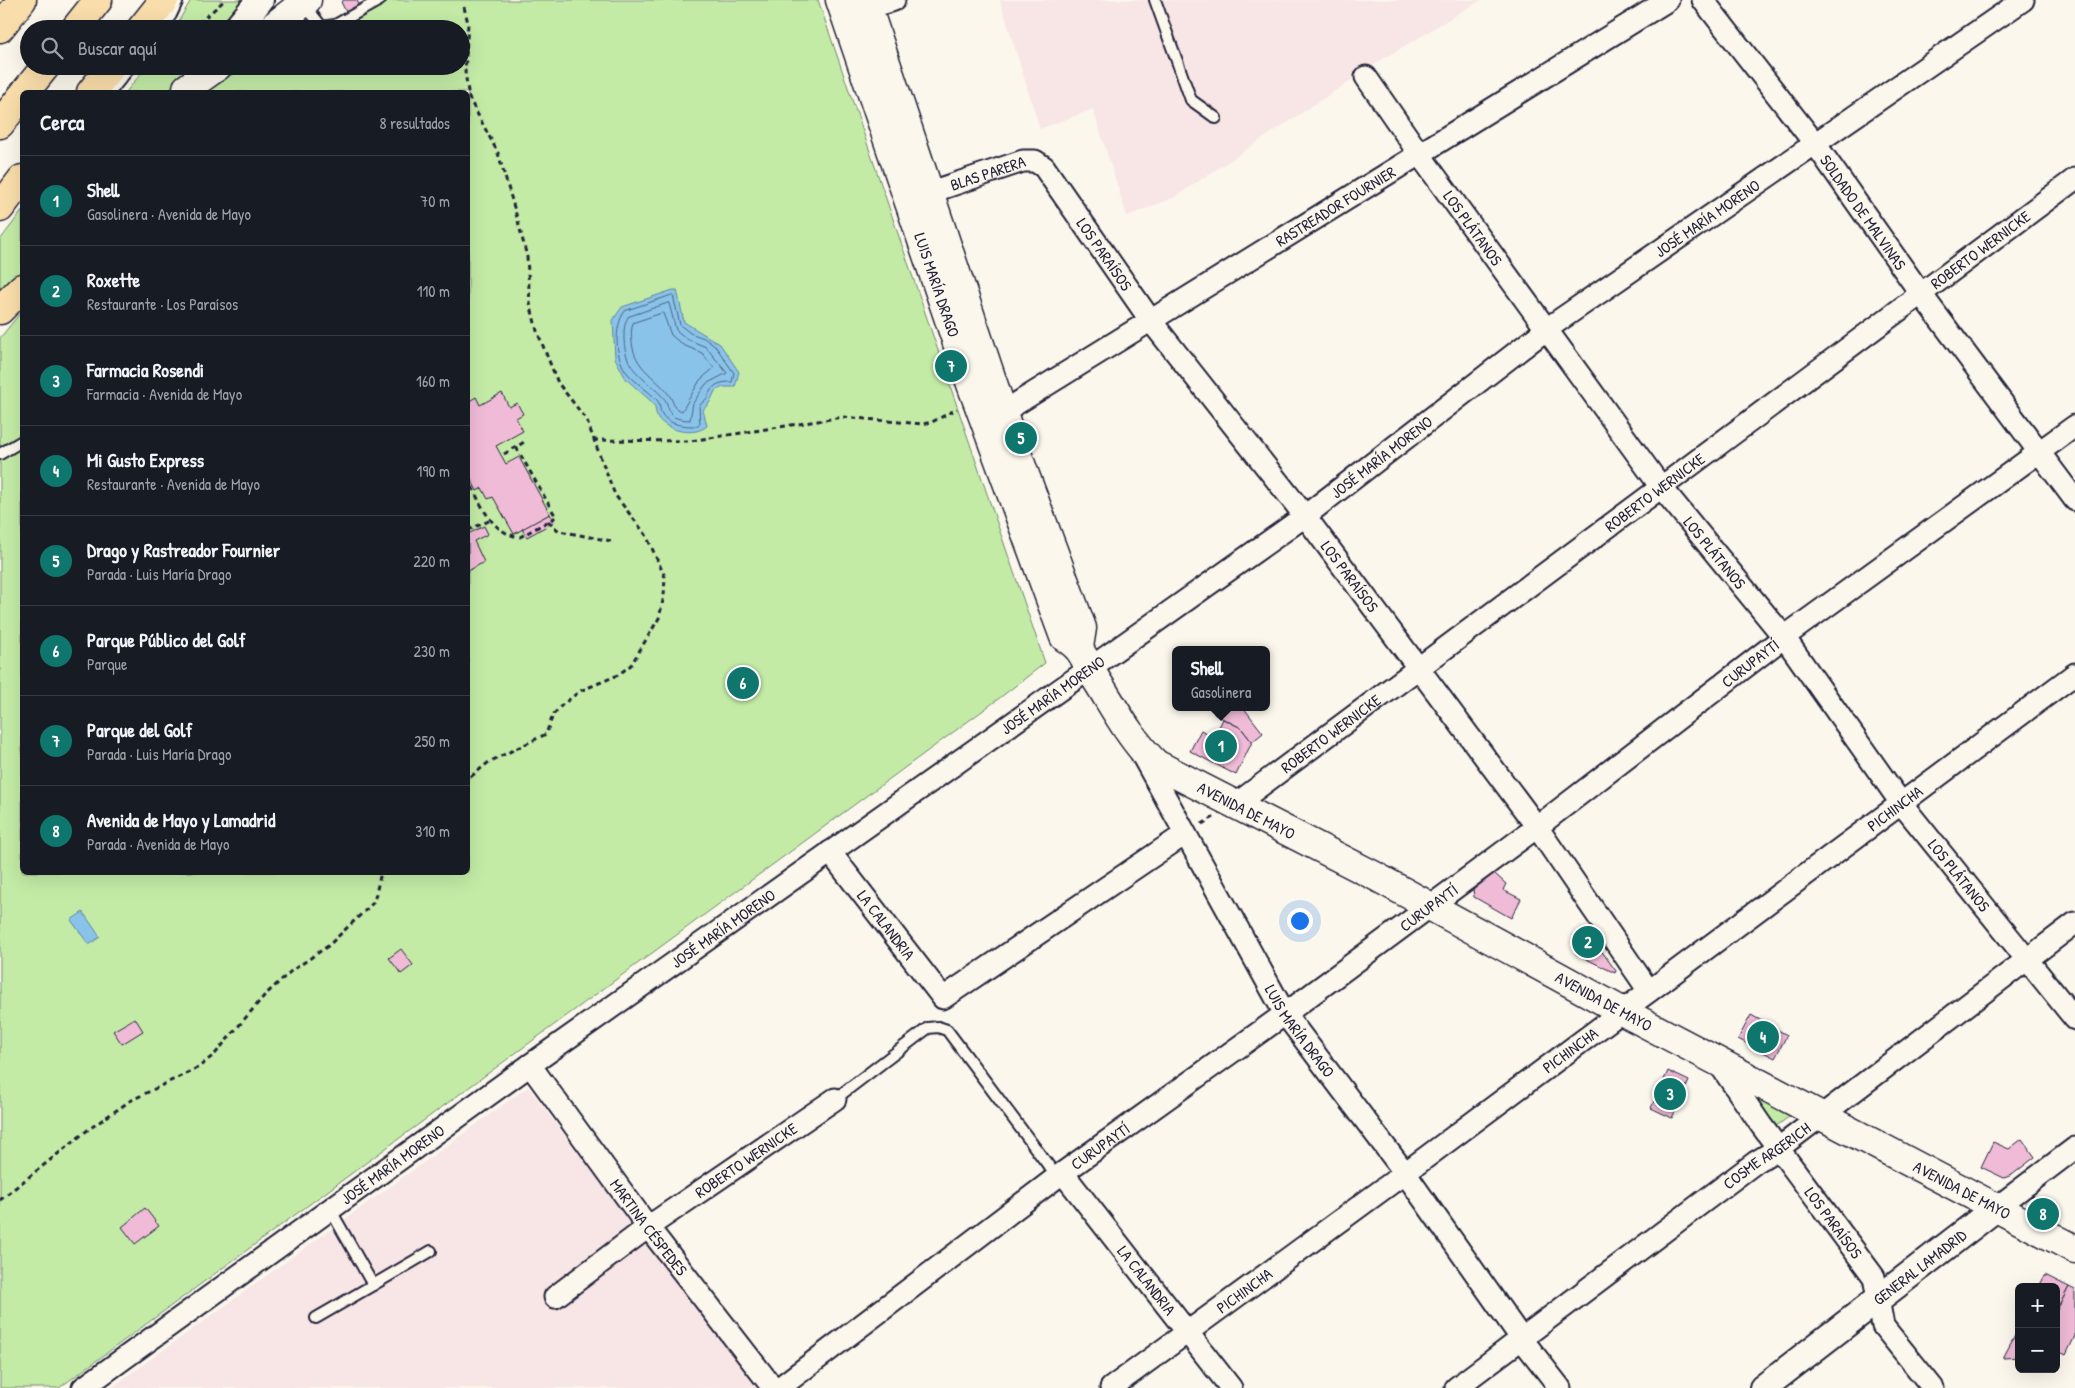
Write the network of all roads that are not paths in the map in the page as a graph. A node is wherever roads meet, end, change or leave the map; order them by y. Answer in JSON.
{"nodes":[{"id":1,"x":22,"y":0,"type":"edge"},
{"id":2,"x":98,"y":0,"type":"edge"},
{"id":3,"x":164,"y":0,"type":"edge"},
{"id":4,"x":178,"y":0,"type":"edge"},
{"id":5,"x":260,"y":0,"type":"edge"},
{"id":6,"x":380,"y":0,"type":"edge"},
{"id":7,"x":840,"y":0,"type":"edge"},
{"id":8,"x":894,"y":0,"type":"edge"},
{"id":9,"x":1155,"y":0,"type":"edge"},
{"id":10,"x":1668,"y":0,"type":"edge"},
{"id":11,"x":1703,"y":0,"type":"edge"},
{"id":12,"x":2024,"y":0,"type":"edge"},
{"id":13,"x":305,"y":1,"type":"edge"},
{"id":14,"x":867,"y":4,"type":"edge"},
{"id":15,"x":83,"y":20,"type":"edge"},
{"id":16,"x":148,"y":20,"type":"edge"},
{"id":17,"x":168,"y":20,"type":"edge"},
{"id":18,"x":243,"y":20,"type":"edge"},
{"id":19,"x":281,"y":20,"type":"edge"},
{"id":20,"x":317,"y":20,"type":"edge"},
{"id":21,"x":345,"y":20,"type":"edge"},
{"id":22,"x":0,"y":28,"type":"edge"},
{"id":23,"x":39,"y":75,"type":"edge"},
{"id":24,"x":105,"y":75,"type":"edge"},
{"id":25,"x":124,"y":75,"type":"edge"},
{"id":26,"x":198,"y":75,"type":"edge"},
{"id":27,"x":206,"y":75,"type":"edge"},
{"id":28,"x":1366,"y":77,"type":"dead end"},
{"id":29,"x":27,"y":90,"type":"edge"},
{"id":30,"x":93,"y":90,"type":"edge"},
{"id":31,"x":112,"y":90,"type":"edge"},
{"id":32,"x":185,"y":90,"type":"edge"},
{"id":33,"x":20,"y":99,"type":"edge"},
{"id":34,"x":1216,"y":118,"type":"dead end"},
{"id":35,"x":0,"y":124,"type":"edge"},
{"id":36,"x":1816,"y":145,"type":"junction"},
{"id":37,"x":1420,"y":155,"type":"junction"},
{"id":38,"x":1044,"y":167,"type":"joint"},
{"id":39,"x":2075,"y":179,"type":"edge"},
{"id":40,"x":20,"y":182,"type":"edge"},
{"id":41,"x":931,"y":192,"type":"junction"},
{"id":42,"x":0,"y":208,"type":"edge"},
{"id":43,"x":20,"y":290,"type":"edge"},
{"id":44,"x":1921,"y":294,"type":"junction"},
{"id":45,"x":20,"y":296,"type":"edge"},
{"id":46,"x":0,"y":310,"type":"edge"},
{"id":47,"x":0,"y":321,"type":"edge"},
{"id":48,"x":1150,"y":321,"type":"junction"},
{"id":49,"x":1548,"y":328,"type":"junction"},
{"id":50,"x":1002,"y":412,"type":"junction"},
{"id":51,"x":2075,"y":426,"type":"edge"},
{"id":52,"x":20,"y":442,"type":"edge"},
{"id":53,"x":0,"y":454,"type":"edge"},
{"id":54,"x":2039,"y":454,"type":"junction"},
{"id":55,"x":1661,"y":487,"type":"junction"},
{"id":56,"x":2075,"y":500,"type":"edge"},
{"id":57,"x":1305,"y":516,"type":"junction"},
{"id":58,"x":1784,"y":637,"type":"junction"},
{"id":59,"x":1084,"y":658,"type":"junction"},
{"id":60,"x":1419,"y":667,"type":"junction"},
{"id":61,"x":2075,"y":674,"type":"edge"},
{"id":62,"x":1137,"y":746,"type":"junction"},
{"id":63,"x":1901,"y":803,"type":"junction"},
{"id":64,"x":1236,"y":804,"type":"junction"},
{"id":65,"x":1537,"y":827,"type":"junction"},
{"id":66,"x":1185,"y":834,"type":"junction"},
{"id":67,"x":830,"y":852,"type":"junction"},
{"id":68,"x":1430,"y":906,"type":"junction"},
{"id":69,"x":2075,"y":923,"type":"edge"},
{"id":70,"x":2026,"y":960,"type":"junction"},
{"id":71,"x":1649,"y":991,"type":"junction"},
{"id":72,"x":1622,"y":1011,"type":"junction"},
{"id":73,"x":1285,"y":1014,"type":"junction"},
{"id":74,"x":2075,"y":1019,"type":"edge"},
{"id":75,"x":938,"y":1027,"type":"joint"},
{"id":76,"x":1718,"y":1062,"type":"junction"},
{"id":77,"x":530,"y":1064,"type":"junction"},
{"id":78,"x":834,"y":1099,"type":"joint"},
{"id":79,"x":1819,"y":1116,"type":"junction"},
{"id":80,"x":1778,"y":1148,"type":"junction"},
{"id":81,"x":2075,"y":1148,"type":"edge"},
{"id":82,"x":1405,"y":1173,"type":"junction"},
{"id":83,"x":1060,"y":1175,"type":"junction"},
{"id":84,"x":1996,"y":1208,"type":"junction"},
{"id":85,"x":330,"y":1209,"type":"junction"},
{"id":86,"x":648,"y":1227,"type":"junction"},
{"id":87,"x":2075,"y":1249,"type":"edge"},
{"id":88,"x":431,"y":1251,"type":"dead end"},
{"id":89,"x":373,"y":1285,"type":"junction"},
{"id":90,"x":554,"y":1297,"type":"dead end"},
{"id":91,"x":1879,"y":1298,"type":"junction"},
{"id":92,"x":316,"y":1318,"type":"dead end"},
{"id":93,"x":1188,"y":1333,"type":"junction"},
{"id":94,"x":1521,"y":1338,"type":"junction"},
{"id":95,"x":83,"y":1388,"type":"edge"},
{"id":96,"x":773,"y":1388,"type":"edge"},
{"id":97,"x":779,"y":1388,"type":"edge"},
{"id":98,"x":1111,"y":1388,"type":"edge"},
{"id":99,"x":1231,"y":1388,"type":"edge"},
{"id":100,"x":1456,"y":1388,"type":"edge"},
{"id":101,"x":1560,"y":1388,"type":"edge"},
{"id":102,"x":1763,"y":1388,"type":"edge"},
{"id":103,"x":1933,"y":1388,"type":"edge"}],
"edges":[{"from":1,"to":22,"type":"highway"},
{"from":2,"to":15,"type":"highway"},
{"from":3,"to":16,"type":"highway"},
{"from":4,"to":17,"type":"lane"},
{"from":5,"to":18,"type":"street"},
{"from":6,"to":21,"type":"lane"},
{"from":7,"to":59,"type":"main road","name":"LUIS MARÍA DRAGO"},
{"from":8,"to":14,"type":"street"},
{"from":9,"to":34,"type":"lane"},
{"from":10,"to":37,"type":"street","name":"RASTREADOR FOURNIER"},
{"from":11,"to":36,"type":"street","name":"SOLDADO DE MALVINAS"},
{"from":12,"to":36,"type":"street","name":"JOSÉ MARÍA MORENO"},
{"from":13,"to":19,"type":"main road"},
{"from":13,"to":20,"type":"lane"},
{"from":14,"to":41,"type":"main road","name":"LUIS MARÍA DRAGO"},
{"from":23,"to":29,"type":"highway"},
{"from":24,"to":30,"type":"highway"},
{"from":25,"to":31,"type":"lane"},
{"from":26,"to":32,"type":"street"},
{"from":27,"to":32,"type":"main road"},
{"from":28,"to":37,"type":"street","name":"LOS PLÁTANOS"},
{"from":33,"to":35,"type":"highway"},
{"from":36,"to":44,"type":"street","name":"SOLDADO DE MALVINAS"},
{"from":36,"to":49,"type":"street","name":"JOSÉ MARÍA MORENO"},
{"from":37,"to":48,"type":"street","name":"RASTREADOR FOURNIER"},
{"from":37,"to":49,"type":"street","name":"LOS PLÁTANOS"},
{"from":38,"to":41,"type":"street","name":"BLAS PARERA"},
{"from":38,"to":48,"type":"street","name":"LOS PARAÍSOS"},
{"from":39,"to":44,"type":"street","name":"ROBERTO WERNICKE"},
{"from":40,"to":42,"type":"highway"},
{"from":41,"to":50,"type":"main road","name":"LUIS MARÍA DRAGO"},
{"from":43,"to":46,"type":"highway"},
{"from":44,"to":54,"type":"street","name":"SOLDADO DE MALVINAS"},
{"from":44,"to":55,"type":"street","name":"ROBERTO WERNICKE"},
{"from":45,"to":47,"type":"street"},
{"from":48,"to":50,"type":"street","name":"RASTREADOR FOURNIER"},
{"from":48,"to":57,"type":"street","name":"LOS PARAÍSOS"},
{"from":49,"to":55,"type":"street","name":"LOS PLÁTANOS"},
{"from":49,"to":57,"type":"street","name":"JOSÉ MARÍA MORENO"},
{"from":50,"to":59,"type":"main road","name":"LUIS MARÍA DRAGO"},
{"from":51,"to":54,"type":"street","name":"CURUPAYTÍ"},
{"from":52,"to":53,"type":"lane"},
{"from":54,"to":56,"type":"street","name":"SOLDADO DE MALVINAS"},
{"from":54,"to":58,"type":"street","name":"CURUPAYTÍ"},
{"from":55,"to":58,"type":"street","name":"LOS PLÁTANOS"},
{"from":55,"to":60,"type":"street","name":"ROBERTO WERNICKE"},
{"from":57,"to":59,"type":"street","name":"JOSÉ MARÍA MORENO"},
{"from":57,"to":60,"type":"street","name":"LOS PARAÍSOS"},
{"from":58,"to":63,"type":"street","name":"LOS PLÁTANOS"},
{"from":58,"to":65,"type":"street","name":"CURUPAYTÍ"},
{"from":59,"to":62,"type":"main road","name":"LUIS MARÍA DRAGO"},
{"from":59,"to":67,"type":"street","name":"JOSÉ MARÍA MORENO"},
{"from":60,"to":64,"type":"street","name":"ROBERTO WERNICKE"},
{"from":60,"to":65,"type":"street","name":"LOS PARAÍSOS"},
{"from":61,"to":63,"type":"street","name":"PICHINCHA"},
{"from":62,"to":64,"type":"main road","name":"AVENIDA DE MAYO"},
{"from":62,"to":66,"type":"street","name":"LUIS MARÍA DRAGO"},
{"from":63,"to":70,"type":"street","name":"LOS PLÁTANOS"},
{"from":63,"to":71,"type":"street","name":"PICHINCHA"},
{"from":64,"to":68,"type":"main road","name":"AVENIDA DE MAYO"},
{"from":65,"to":68,"type":"street","name":"CURUPAYTÍ"},
{"from":65,"to":71,"type":"street","name":"LOS PARAÍSOS"},
{"from":66,"to":67,"type":"street","name":"LA CALANDRIA"},
{"from":66,"to":73,"type":"street","name":"LUIS MARÍA DRAGO"},
{"from":67,"to":77,"type":"street","name":"JOSÉ MARÍA MORENO"},
{"from":68,"to":72,"type":"main road","name":"AVENIDA DE MAYO"},
{"from":68,"to":73,"type":"street","name":"CURUPAYTÍ"},
{"from":69,"to":70,"type":"street","name":"COSME ARGERICH"},
{"from":70,"to":74,"type":"street","name":"LOS PLÁTANOS"},
{"from":70,"to":79,"type":"street","name":"COSME ARGERICH"},
{"from":71,"to":72,"type":"street","name":"PICHINCHA"},
{"from":72,"to":76,"type":"main road","name":"AVENIDA DE MAYO"},
{"from":72,"to":82,"type":"street","name":"PICHINCHA"},
{"from":73,"to":82,"type":"street","name":"LUIS MARÍA DRAGO"},
{"from":73,"to":83,"type":"street","name":"CURUPAYTÍ"},
{"from":75,"to":78,"type":"lane","name":"ROBERTO WERNICKE"},
{"from":75,"to":83,"type":"lane","name":"LA CALANDRIA"},
{"from":76,"to":79,"type":"main road","name":"AVENIDA DE MAYO"},
{"from":76,"to":80,"type":"street","name":"LOS PARAÍSOS"},
{"from":77,"to":85,"type":"street","name":"JOSÉ MARÍA MORENO"},
{"from":77,"to":86,"type":"street","name":"MARTINA CÉSPEDES"},
{"from":78,"to":86,"type":"street","name":"ROBERTO WERNICKE"},
{"from":79,"to":80,"type":"street","name":"COSME ARGERICH"},
{"from":79,"to":84,"type":"main road","name":"AVENIDA DE MAYO"},
{"from":80,"to":91,"type":"street","name":"LOS PARAÍSOS"},
{"from":80,"to":94,"type":"street","name":"COSME ARGERICH"},
{"from":81,"to":84,"type":"street","name":"GENERAL LAMADRID"},
{"from":82,"to":93,"type":"street","name":"PICHINCHA"},
{"from":82,"to":94,"type":"street","name":"LUIS MARÍA DRAGO"},
{"from":83,"to":93,"type":"street","name":"LA CALANDRIA"},
{"from":83,"to":97,"type":"street","name":"CURUPAYTÍ"},
{"from":84,"to":87,"type":"main road","name":"AVENIDA DE MAYO"},
{"from":84,"to":91,"type":"street","name":"GENERAL LAMADRID"},
{"from":85,"to":89,"type":"lane"},
{"from":85,"to":95,"type":"street","name":"JOSÉ MARÍA MORENO"},
{"from":86,"to":90,"type":"street","name":"ROBERTO WERNICKE"},
{"from":86,"to":96,"type":"street","name":"MARTINA CÉSPEDES"},
{"from":88,"to":89,"type":"lane"},
{"from":89,"to":92,"type":"lane"},
{"from":91,"to":102,"type":"street","name":"GENERAL LAMADRID"},
{"from":91,"to":103,"type":"street","name":"LOS PARAÍSOS"},
{"from":93,"to":98,"type":"street","name":"PICHINCHA"},
{"from":93,"to":99,"type":"street","name":"LA CALANDRIA"},
{"from":94,"to":100,"type":"street","name":"COSME ARGERICH"},
{"from":94,"to":101,"type":"street","name":"LUIS MARÍA DRAGO"}]}
